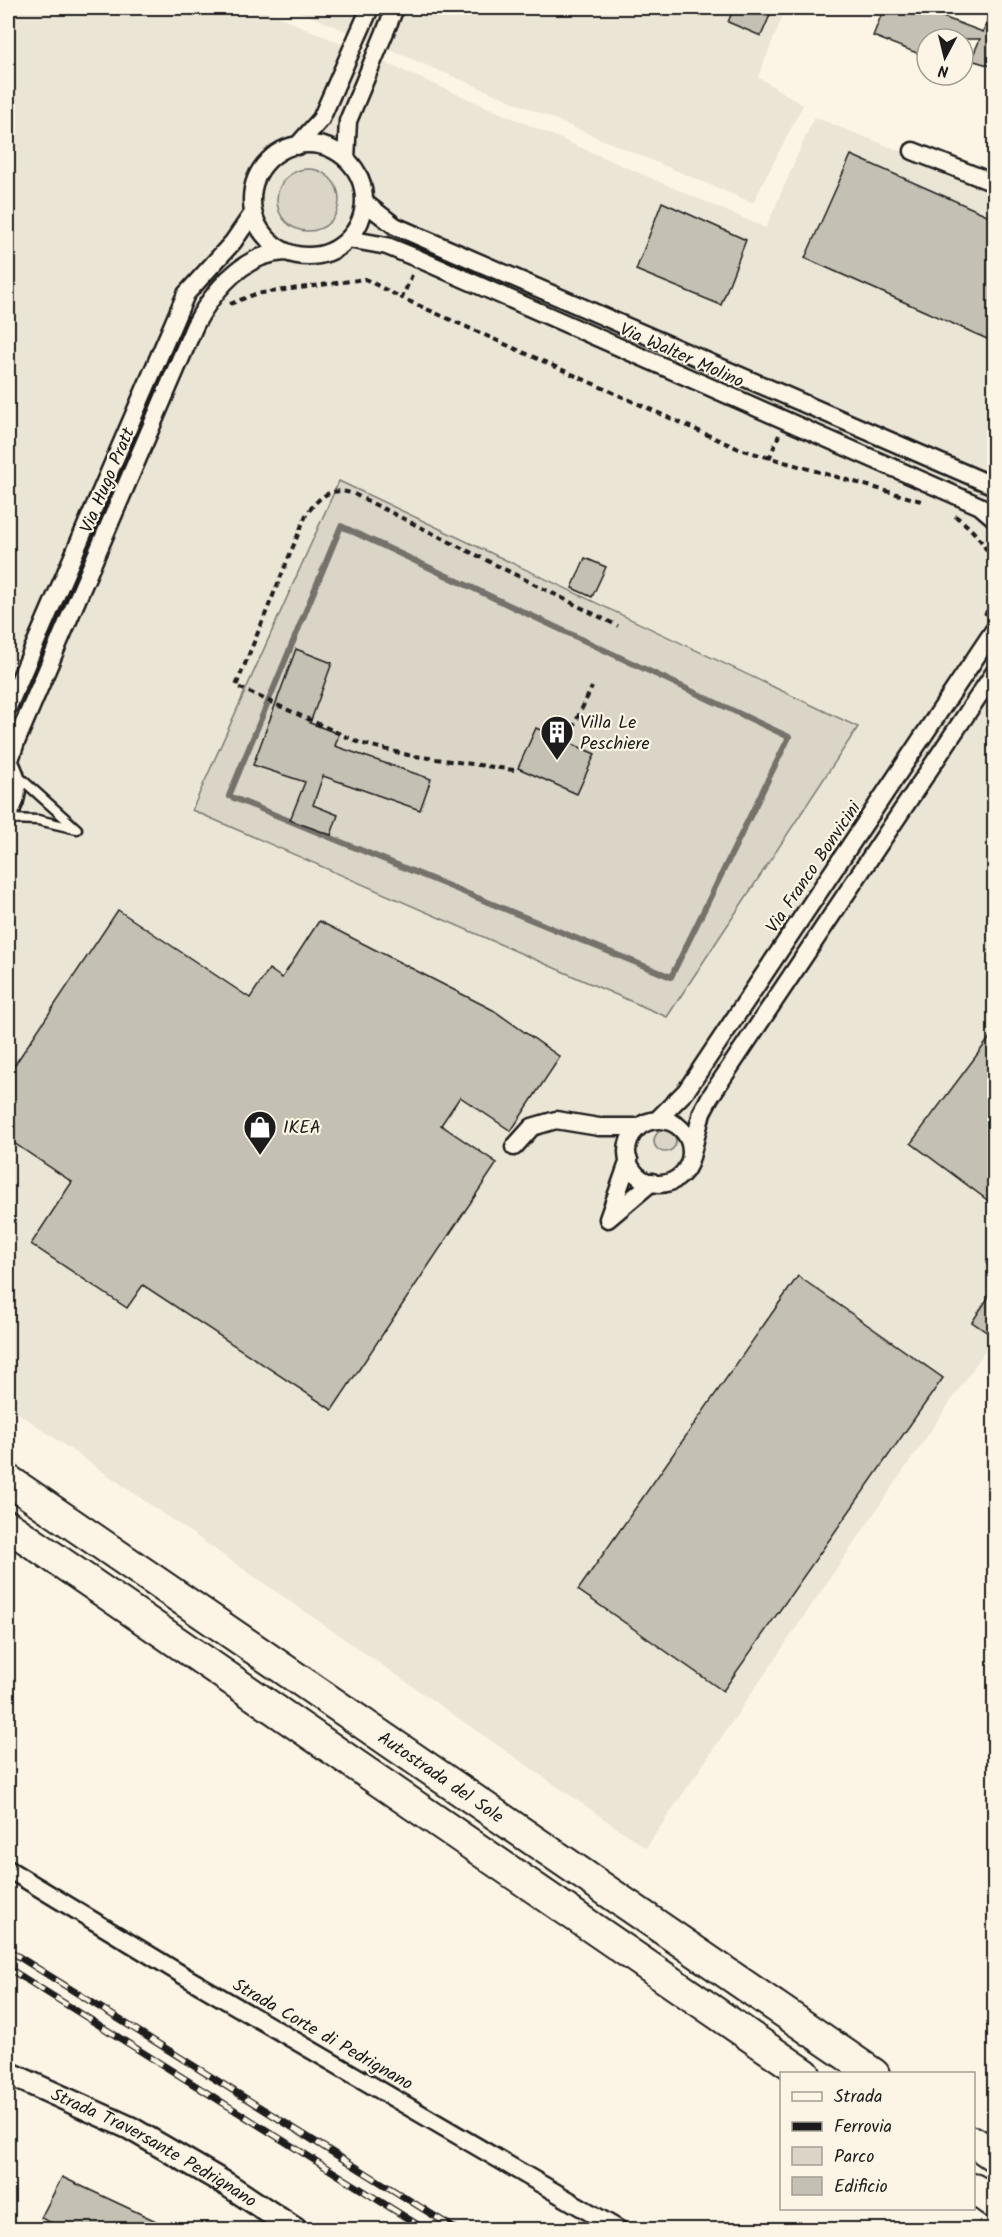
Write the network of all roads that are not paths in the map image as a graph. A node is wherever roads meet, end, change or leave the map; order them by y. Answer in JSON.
{"nodes":[{"id":1,"x":370,"y":8,"type":"edge"},
{"id":2,"x":395,"y":8,"type":"edge"},
{"id":3,"x":297,"y":146,"type":"junction"},
{"id":4,"x":913,"y":151,"type":"dead end"},
{"id":5,"x":346,"y":159,"type":"junction"},
{"id":6,"x":994,"y":183,"type":"edge"},
{"id":7,"x":364,"y":202,"type":"junction"},
{"id":8,"x":253,"y":213,"type":"junction"},
{"id":9,"x":348,"y":239,"type":"junction"},
{"id":10,"x":285,"y":252,"type":"junction"},
{"id":11,"x":994,"y":486,"type":"edge"},
{"id":12,"x":994,"y":518,"type":"edge"},
{"id":13,"x":994,"y":630,"type":"edge"},
{"id":14,"x":994,"y":673,"type":"edge"},
{"id":15,"x":8,"y":707,"type":"edge"},
{"id":16,"x":11,"y":765,"type":"edge"},
{"id":17,"x":8,"y":817,"type":"edge"},
{"id":18,"x":657,"y":1120,"type":"junction"},
{"id":19,"x":599,"y":1127,"type":"junction"},
{"id":20,"x":639,"y":1127,"type":"junction"},
{"id":21,"x":514,"y":1147,"type":"dead end"},
{"id":22,"x":628,"y":1156,"type":"junction"},
{"id":23,"x":691,"y":1157,"type":"junction"},
{"id":24,"x":652,"y":1182,"type":"junction"},
{"id":25,"x":8,"y":1480,"type":"edge"},
{"id":26,"x":8,"y":1526,"type":"edge"},
{"id":27,"x":8,"y":1869,"type":"edge"},
{"id":28,"x":804,"y":2072,"type":"edge"},
{"id":29,"x":873,"y":2072,"type":"edge"},
{"id":30,"x":8,"y":2073,"type":"edge"},
{"id":31,"x":975,"y":2143,"type":"edge"},
{"id":32,"x":994,"y":2156,"type":"edge"},
{"id":33,"x":975,"y":2190,"type":"edge"},
{"id":34,"x":994,"y":2203,"type":"edge"},
{"id":35,"x":296,"y":2229,"type":"edge"},
{"id":36,"x":620,"y":2229,"type":"edge"}],
"edges":[{"from":1,"to":3,"type":"street"},
{"from":2,"to":5,"type":"street"},
{"from":3,"to":5,"type":"street"},
{"from":3,"to":8,"type":"street"},
{"from":4,"to":6,"type":"street"},
{"from":5,"to":7,"type":"street"},
{"from":7,"to":9,"type":"street"},
{"from":7,"to":11,"type":"street","name":"Via Walter Molino"},
{"from":8,"to":10,"type":"street"},
{"from":8,"to":15,"type":"street","name":"Via Hugo Pratt"},
{"from":9,"to":10,"type":"street"},
{"from":9,"to":12,"type":"street","name":"Via Walter Molino"},
{"from":10,"to":16,"type":"street","name":"Via Hugo Pratt"},
{"from":13,"to":18,"type":"street","name":"Via Franco Bonvicini"},
{"from":14,"to":23,"type":"street"},
{"from":16,"to":17,"type":"street","name":"Via Hugo Pratt"},
{"from":16,"to":17,"type":"lane"},
{"from":18,"to":20,"type":"street","name":"Via Franco Bonvicini"},
{"from":18,"to":23,"type":"street"},
{"from":19,"to":20,"type":"street"},
{"from":19,"to":21,"type":"street"},
{"from":19,"to":22,"type":"street"},
{"from":20,"to":22,"type":"street"},
{"from":22,"to":24,"type":"street"},
{"from":22,"to":24,"type":"street"},
{"from":23,"to":24,"type":"street"},
{"from":25,"to":29,"type":"highway","name":"Autostrada del Sole"},
{"from":26,"to":28,"type":"highway"},
{"from":27,"to":36,"type":"street","name":"Strada Corte di Pedrignano"},
{"from":30,"to":35,"type":"street","name":"Strada Traversante Pedrignano"},
{"from":31,"to":32,"type":"highway"},
{"from":33,"to":34,"type":"highway"}]}
